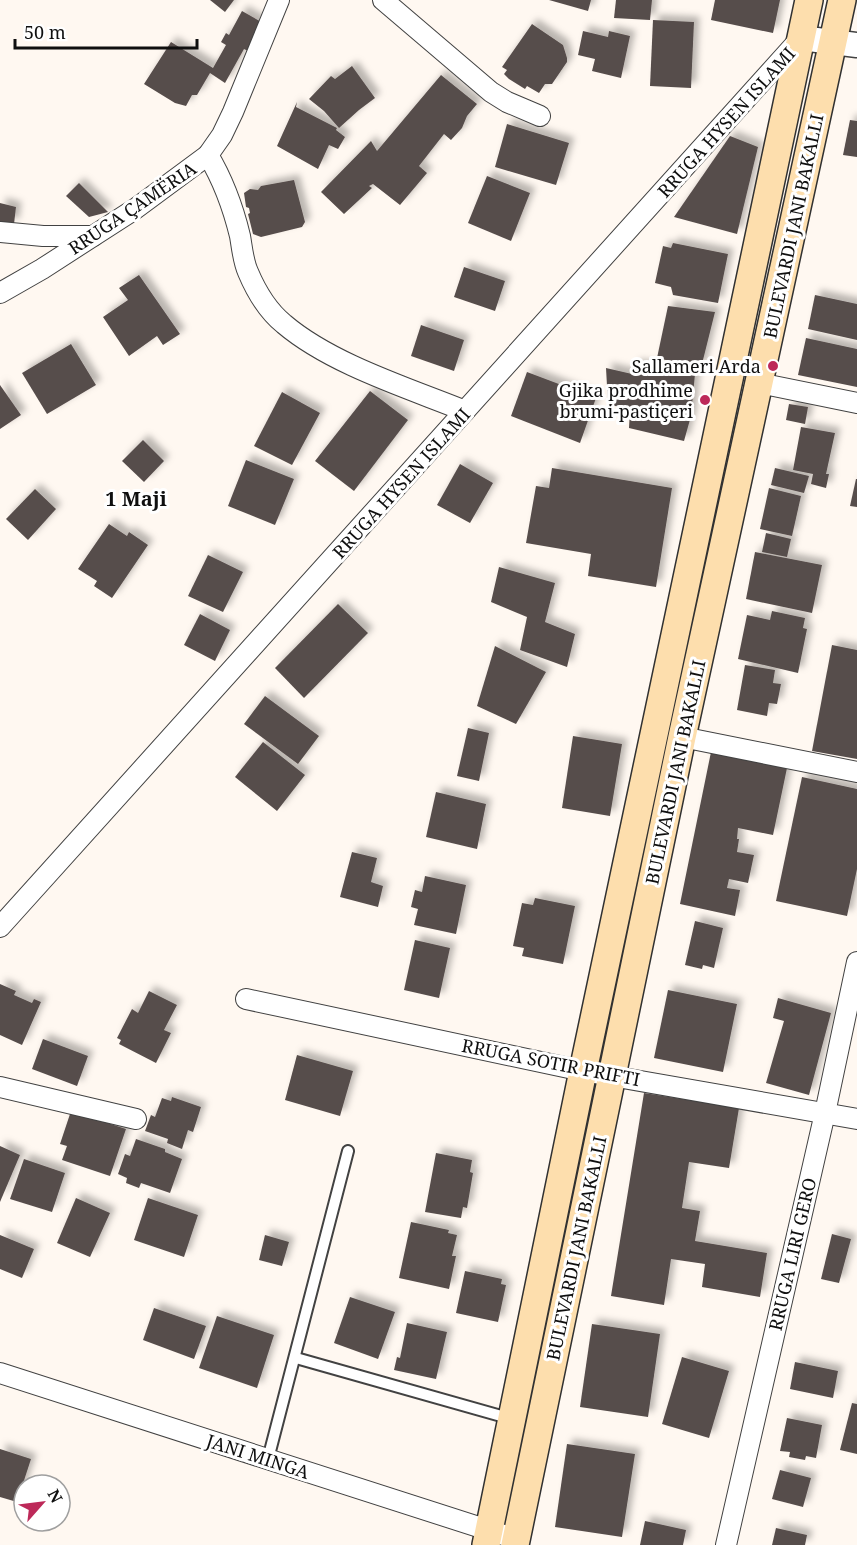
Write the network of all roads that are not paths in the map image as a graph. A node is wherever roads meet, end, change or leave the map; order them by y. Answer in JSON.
{"nodes":[{"id":1,"x":279,"y":0,"type":"edge"},
{"id":2,"x":383,"y":0,"type":"edge"},
{"id":3,"x":809,"y":0,"type":"edge"},
{"id":4,"x":842,"y":0,"type":"edge"},
{"id":5,"x":801,"y":38,"type":"junction"},
{"id":6,"x":845,"y":43,"type":"edge"},
{"id":7,"x":540,"y":116,"type":"dead end"},
{"id":8,"x":208,"y":155,"type":"junction"},
{"id":9,"x":0,"y":232,"type":"edge"},
{"id":10,"x":93,"y":237,"type":"junction"},
{"id":11,"x":0,"y":292,"type":"edge"},
{"id":12,"x":759,"y":383,"type":"junction"},
{"id":13,"x":857,"y":403,"type":"edge"},
{"id":14,"x":465,"y":411,"type":"junction"},
{"id":15,"x":682,"y":737,"type":"junction"},
{"id":16,"x":857,"y":772,"type":"edge"},
{"id":17,"x":0,"y":927,"type":"edge"},
{"id":18,"x":857,"y":963,"type":"edge"},
{"id":19,"x":246,"y":999,"type":"dead end"},
{"id":20,"x":583,"y":1071,"type":"junction"},
{"id":21,"x":611,"y":1075,"type":"junction"},
{"id":22,"x":0,"y":1087,"type":"edge"},
{"id":23,"x":825,"y":1113,"type":"junction"},
{"id":24,"x":136,"y":1119,"type":"dead end"},
{"id":25,"x":857,"y":1119,"type":"edge"},
{"id":26,"x":348,"y":1150,"type":"dead end"},
{"id":27,"x":296,"y":1358,"type":"junction"},
{"id":28,"x":0,"y":1373,"type":"edge"},
{"id":29,"x":512,"y":1419,"type":"junction"},
{"id":30,"x":268,"y":1459,"type":"junction"},
{"id":31,"x":488,"y":1537,"type":"edge"},
{"id":32,"x":516,"y":1542,"type":"edge"},
{"id":33,"x":726,"y":1545,"type":"edge"}],
"edges":[{"from":1,"to":8,"type":"street","name":"RRUGA ÇAMËRIA"},
{"from":2,"to":7,"type":"street"},
{"from":3,"to":5,"type":"main road","name":"BULEVARDI JANI BAKALLI"},
{"from":4,"to":6,"type":"main road","name":"BULEVARDI JANI BAKALLI"},
{"from":5,"to":6,"type":"street"},
{"from":5,"to":14,"type":"street","name":"RRUGA HYSEN ISLAMI"},
{"from":5,"to":20,"type":"main road","name":"BULEVARDI JANI BAKALLI"},
{"from":6,"to":12,"type":"main road","name":"BULEVARDI JANI BAKALLI"},
{"from":8,"to":10,"type":"street","name":"RRUGA ÇAMËRIA"},
{"from":8,"to":14,"type":"street"},
{"from":9,"to":10,"type":"street"},
{"from":10,"to":11,"type":"street","name":"RRUGA ÇAMËRIA"},
{"from":12,"to":13,"type":"street"},
{"from":12,"to":15,"type":"main road","name":"BULEVARDI JANI BAKALLI"},
{"from":14,"to":17,"type":"street","name":"RRUGA HYSEN ISLAMI"},
{"from":15,"to":16,"type":"street"},
{"from":15,"to":21,"type":"main road","name":"BULEVARDI JANI BAKALLI"},
{"from":18,"to":23,"type":"street","name":"RRUGA LIRI GERO"},
{"from":19,"to":20,"type":"street","name":"RRUGA SOTIR PRIFTI"},
{"from":20,"to":21,"type":"street","name":"RRUGA SOTIR PRIFTI"},
{"from":20,"to":29,"type":"main road","name":"BULEVARDI JANI BAKALLI"},
{"from":21,"to":23,"type":"street","name":"RRUGA SOTIR PRIFTI"},
{"from":21,"to":32,"type":"main road","name":"BULEVARDI JANI BAKALLI"},
{"from":22,"to":24,"type":"street"},
{"from":23,"to":25,"type":"street","name":"RRUGA SOTIR PRIFTI"},
{"from":23,"to":33,"type":"street","name":"RRUGA LIRI GERO"},
{"from":26,"to":27,"type":"lane"},
{"from":27,"to":29,"type":"lane"},
{"from":27,"to":30,"type":"lane"},
{"from":28,"to":30,"type":"street","name":"JANI MINGA"},
{"from":29,"to":31,"type":"main road","name":"BULEVARDI JANI BAKALLI"},
{"from":30,"to":31,"type":"street","name":"JANI MINGA"},
{"from":31,"to":32,"type":"street","name":"JANI MINGA"}]}
